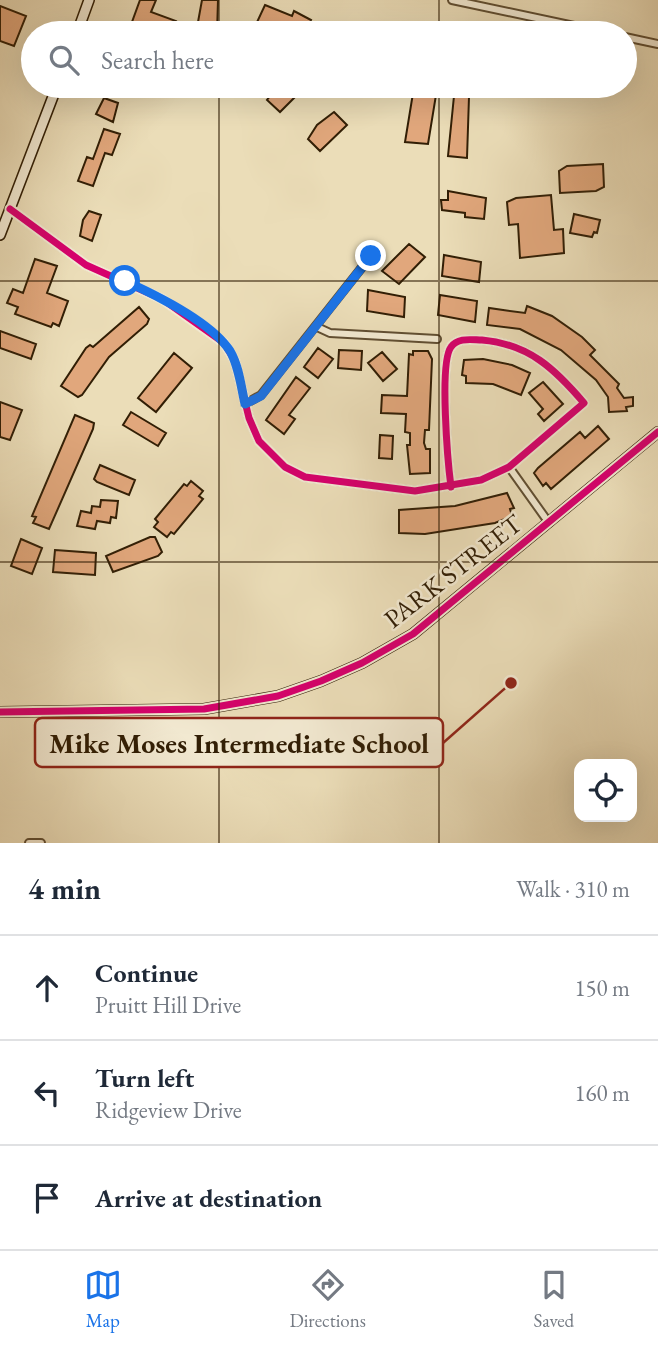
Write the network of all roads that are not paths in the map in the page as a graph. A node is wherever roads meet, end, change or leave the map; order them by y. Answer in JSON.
{"nodes":[{"id":1,"x":89,"y":0,"type":"edge"},
{"id":2,"x":452,"y":0,"type":"edge"},
{"id":3,"x":81,"y":21,"type":"edge"},
{"id":4,"x":551,"y":21,"type":"edge"},
{"id":5,"x":637,"y":40,"type":"edge"},
{"id":6,"x":658,"y":44,"type":"edge"},
{"id":7,"x":52,"y":98,"type":"edge"},
{"id":8,"x":9,"y":209,"type":"junction"},
{"id":9,"x":0,"y":235,"type":"edge"},
{"id":10,"x":371,"y":256,"type":"dead end"},
{"id":11,"x":317,"y":327,"type":"junction"},
{"id":12,"x":437,"y":339,"type":"dead end"},
{"id":13,"x":245,"y":404,"type":"junction"},
{"id":14,"x":658,"y":432,"type":"edge"},
{"id":15,"x":509,"y":467,"type":"junction"},
{"id":16,"x":451,"y":487,"type":"junction"},
{"id":17,"x":549,"y":523,"type":"junction"},
{"id":18,"x":0,"y":712,"type":"edge"},
{"id":19,"x":29,"y":843,"type":"edge"},
{"id":20,"x":41,"y":843,"type":"edge"}],
"edges":[{"from":1,"to":3,"type":"street"},
{"from":2,"to":4,"type":"street"},
{"from":5,"to":6,"type":"street"},
{"from":7,"to":8,"type":"street"},
{"from":8,"to":9,"type":"street"},
{"from":8,"to":13,"type":"street"},
{"from":10,"to":11,"type":"street"},
{"from":11,"to":12,"type":"street"},
{"from":11,"to":13,"type":"street"},
{"from":13,"to":16,"type":"street"},
{"from":14,"to":17,"type":"street","name":"PARK STREET"},
{"from":15,"to":16,"type":"street"},
{"from":15,"to":16,"type":"street"},
{"from":15,"to":17,"type":"street"},
{"from":17,"to":18,"type":"street","name":"PARK STREET"},
{"from":19,"to":20,"type":"street"}]}
